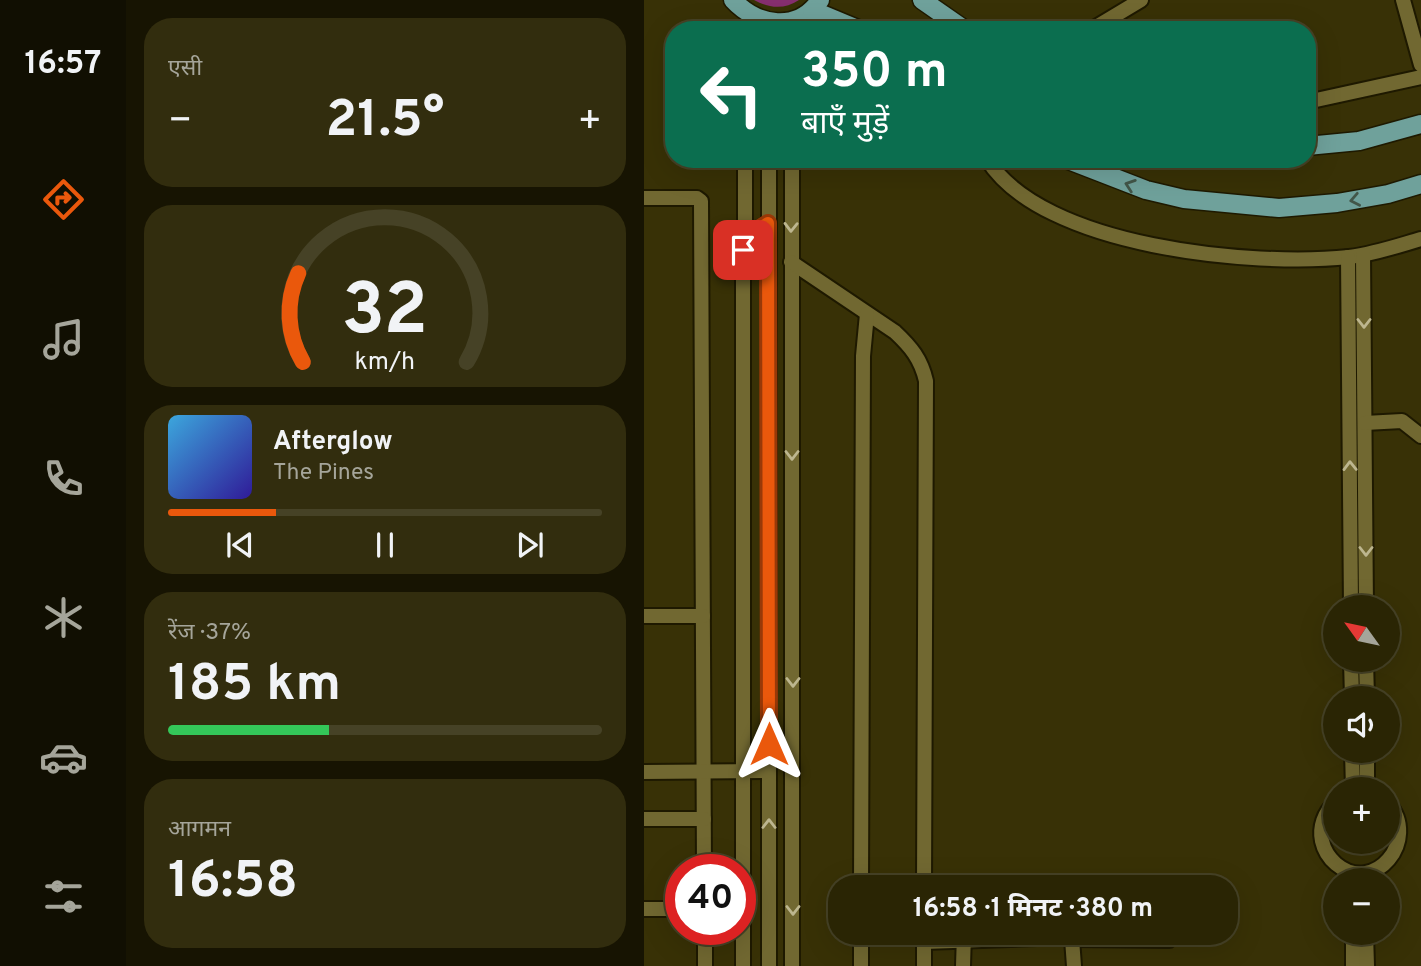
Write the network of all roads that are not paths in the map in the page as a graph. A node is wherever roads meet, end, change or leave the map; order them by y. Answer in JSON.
{"nodes":[{"id":1,"x":733,"y":0,"type":"edge"},
{"id":2,"x":922,"y":0,"type":"edge"},
{"id":3,"x":1141,"y":0,"type":"edge"},
{"id":4,"x":1403,"y":0,"type":"edge"},
{"id":5,"x":806,"y":15,"type":"edge"},
{"id":6,"x":757,"y":21,"type":"edge"},
{"id":7,"x":774,"y":21,"type":"edge"},
{"id":8,"x":828,"y":21,"type":"edge"},
{"id":9,"x":952,"y":21,"type":"edge"},
{"id":10,"x":1106,"y":21,"type":"edge"},
{"id":11,"x":1421,"y":65,"type":"edge"},
{"id":12,"x":1421,"y":77,"type":"edge"},
{"id":13,"x":1316,"y":100,"type":"edge"},
{"id":14,"x":1421,"y":124,"type":"edge"},
{"id":15,"x":1316,"y":145,"type":"edge"},
{"id":16,"x":745,"y":168,"type":"edge"},
{"id":17,"x":769,"y":168,"type":"edge"},
{"id":18,"x":792,"y":168,"type":"edge"},
{"id":19,"x":994,"y":168,"type":"edge"},
{"id":20,"x":1089,"y":168,"type":"edge"},
{"id":21,"x":1421,"y":184,"type":"edge"},
{"id":22,"x":644,"y":198,"type":"edge"},
{"id":23,"x":768,"y":223,"type":"junction"},
{"id":24,"x":1421,"y":239,"type":"edge"},
{"id":25,"x":745,"y":242,"type":"junction"},
{"id":26,"x":1363,"y":255,"type":"junction"},
{"id":27,"x":1348,"y":257,"type":"junction"},
{"id":28,"x":791,"y":262,"type":"junction"},
{"id":29,"x":867,"y":314,"type":"junction"},
{"id":30,"x":1365,"y":423,"type":"junction"},
{"id":31,"x":1421,"y":436,"type":"edge"},
{"id":32,"x":1351,"y":595,"type":"edge"},
{"id":33,"x":1366,"y":595,"type":"edge"},
{"id":34,"x":644,"y":616,"type":"edge"},
{"id":35,"x":703,"y":616,"type":"junction"},
{"id":36,"x":742,"y":771,"type":"junction"},
{"id":37,"x":769,"y":771,"type":"junction"},
{"id":38,"x":644,"y":772,"type":"edge"},
{"id":39,"x":704,"y":772,"type":"junction"},
{"id":40,"x":704,"y":819,"type":"junction"},
{"id":41,"x":1323,"y":819,"type":"edge"},
{"id":42,"x":644,"y":820,"type":"edge"},
{"id":43,"x":1400,"y":824,"type":"edge"},
{"id":44,"x":1400,"y":842,"type":"edge"},
{"id":45,"x":1323,"y":846,"type":"edge"},
{"id":46,"x":705,"y":854,"type":"edge"},
{"id":47,"x":1327,"y":854,"type":"edge"},
{"id":48,"x":1395,"y":854,"type":"edge"},
{"id":49,"x":1341,"y":868,"type":"edge"},
{"id":50,"x":1380,"y":868,"type":"edge"},
{"id":51,"x":861,"y":875,"type":"edge"},
{"id":52,"x":924,"y":875,"type":"edge"},
{"id":53,"x":644,"y":909,"type":"edge"},
{"id":54,"x":665,"y":909,"type":"edge"},
{"id":55,"x":705,"y":945,"type":"edge"},
{"id":56,"x":861,"y":945,"type":"edge"},
{"id":57,"x":924,"y":945,"type":"edge"},
{"id":58,"x":963,"y":945,"type":"edge"},
{"id":59,"x":1072,"y":945,"type":"edge"},
{"id":60,"x":1353,"y":945,"type":"edge"},
{"id":61,"x":1366,"y":945,"type":"edge"},
{"id":62,"x":705,"y":966,"type":"edge"},
{"id":63,"x":743,"y":966,"type":"edge"},
{"id":64,"x":769,"y":966,"type":"edge"},
{"id":65,"x":792,"y":966,"type":"edge"},
{"id":66,"x":861,"y":966,"type":"edge"},
{"id":67,"x":924,"y":966,"type":"edge"},
{"id":68,"x":963,"y":966,"type":"edge"},
{"id":69,"x":1074,"y":966,"type":"edge"},
{"id":70,"x":1353,"y":966,"type":"edge"},
{"id":71,"x":1367,"y":966,"type":"edge"}],
"edges":[{"from":1,"to":6,"type":"main road"},
{"from":2,"to":9,"type":"main road"},
{"from":3,"to":10,"type":"street"},
{"from":4,"to":11,"type":"street"},
{"from":5,"to":7,"type":"main road"},
{"from":5,"to":8,"type":"main road"},
{"from":12,"to":13,"type":"street"},
{"from":14,"to":15,"type":"main road"},
{"from":16,"to":25,"type":"street"},
{"from":17,"to":23,"type":"street"},
{"from":18,"to":28,"type":"street","one_way":true},
{"from":19,"to":27,"type":"street"},
{"from":21,"to":20,"type":"main road","one_way":true},
{"from":22,"to":35,"type":"street"},
{"from":23,"to":25,"type":"street"},
{"from":23,"to":37,"type":"street"},
{"from":24,"to":26,"type":"street"},
{"from":25,"to":36,"type":"street"},
{"from":26,"to":27,"type":"street"},
{"from":26,"to":30,"type":"street","one_way":true},
{"from":32,"to":27,"type":"street","one_way":true},
{"from":28,"to":29,"type":"street"},
{"from":28,"to":65,"type":"street","one_way":true},
{"from":29,"to":51,"type":"street"},
{"from":29,"to":52,"type":"street"},
{"from":30,"to":31,"type":"street"},
{"from":30,"to":33,"type":"street","one_way":true},
{"from":34,"to":35,"type":"street"},
{"from":35,"to":39,"type":"street"},
{"from":36,"to":37,"type":"street"},
{"from":36,"to":39,"type":"street"},
{"from":36,"to":63,"type":"street"},
{"from":64,"to":37,"type":"street","one_way":true},
{"from":38,"to":39,"type":"street"},
{"from":39,"to":40,"type":"street"},
{"from":40,"to":42,"type":"street"},
{"from":40,"to":46,"type":"street"},
{"from":41,"to":45,"type":"street"},
{"from":43,"to":44,"type":"street"},
{"from":47,"to":49,"type":"street"},
{"from":48,"to":50,"type":"street"},
{"from":53,"to":54,"type":"street"},
{"from":55,"to":62,"type":"street"},
{"from":56,"to":66,"type":"street"},
{"from":57,"to":67,"type":"street"},
{"from":58,"to":68,"type":"street"},
{"from":59,"to":69,"type":"street"},
{"from":60,"to":70,"type":"street"},
{"from":61,"to":71,"type":"street"}]}
